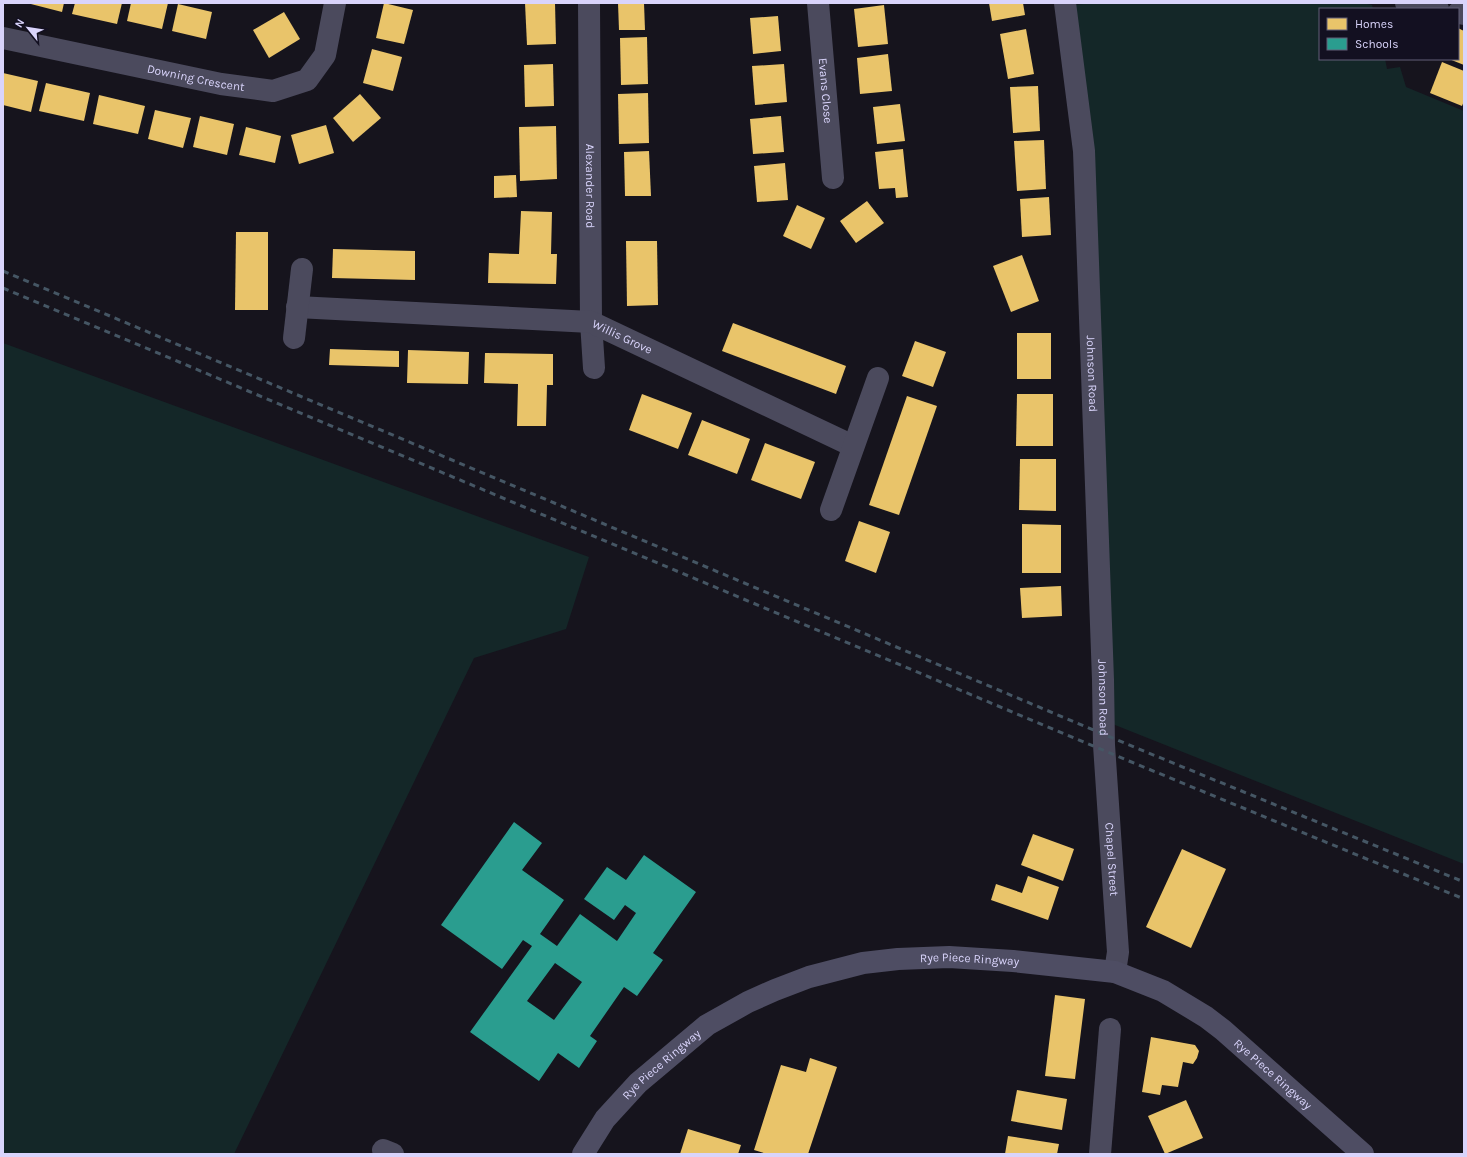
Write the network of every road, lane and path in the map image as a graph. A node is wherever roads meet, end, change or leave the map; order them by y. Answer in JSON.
{"nodes":[{"id":1,"x":335,"y":3,"type":"edge"},
{"id":2,"x":589,"y":3,"type":"edge"},
{"id":3,"x":818,"y":3,"type":"edge"},
{"id":4,"x":1064,"y":3,"type":"edge"},
{"id":5,"x":1406,"y":3,"type":"edge"},
{"id":6,"x":1433,"y":8,"type":"edge"},
{"id":7,"x":3,"y":38,"type":"edge"},
{"id":8,"x":833,"y":178,"type":"dead end"},
{"id":9,"x":302,"y":269,"type":"dead end"},
{"id":10,"x":297,"y":307,"type":"junction"},
{"id":11,"x":591,"y":322,"type":"junction"},
{"id":12,"x":294,"y":338,"type":"dead end"},
{"id":13,"x":594,"y":368,"type":"dead end"},
{"id":14,"x":878,"y":378,"type":"dead end"},
{"id":15,"x":854,"y":446,"type":"junction"},
{"id":16,"x":831,"y":510,"type":"dead end"},
{"id":17,"x":1104,"y":745,"type":"joint"},
{"id":18,"x":1115,"y":972,"type":"junction"},
{"id":19,"x":1110,"y":1029,"type":"dead end"},
{"id":20,"x":583,"y":1154,"type":"edge"},
{"id":21,"x":1100,"y":1154,"type":"edge"},
{"id":22,"x":1363,"y":1154,"type":"edge"}],
"edges":[{"from":1,"to":7,"type":"street","name":"Downing Crescent"},
{"from":2,"to":11,"type":"street","name":"Alexander Road"},
{"from":3,"to":8,"type":"street","name":"Evans Close"},
{"from":4,"to":17,"type":"street","name":"Johnson Road"},
{"from":5,"to":6,"type":"street"},
{"from":9,"to":10,"type":"street"},
{"from":10,"to":11,"type":"street","name":"Willis Grove"},
{"from":10,"to":12,"type":"street"},
{"from":11,"to":13,"type":"street","name":"Alexander Road"},
{"from":11,"to":15,"type":"street","name":"Willis Grove"},
{"from":14,"to":15,"type":"street"},
{"from":15,"to":16,"type":"street"},
{"from":17,"to":18,"type":"street","name":"Chapel Street"},
{"from":18,"to":20,"type":"main road","name":"Rye Piece Ringway"},
{"from":18,"to":22,"type":"main road","name":"Rye Piece Ringway"},
{"from":19,"to":21,"type":"street"}]}
